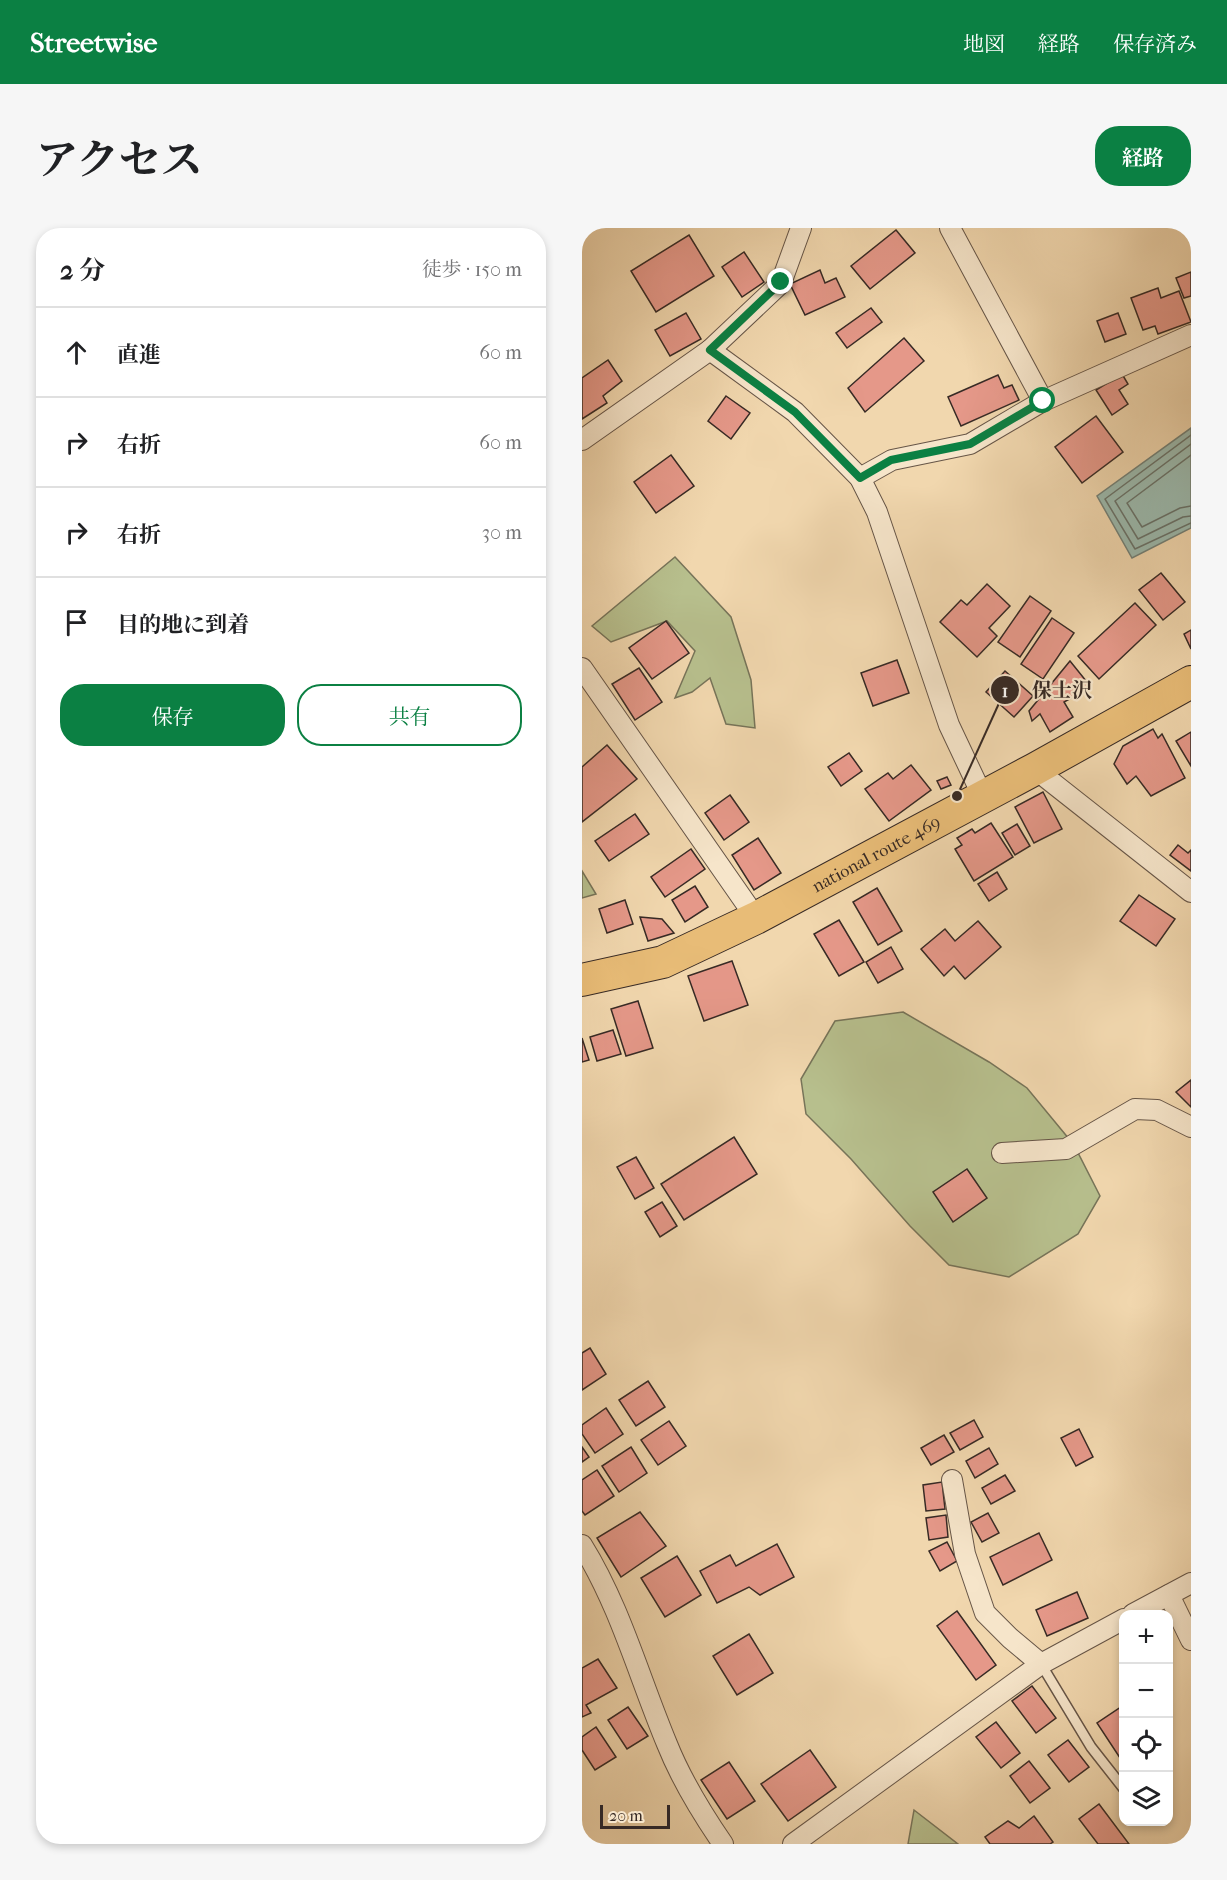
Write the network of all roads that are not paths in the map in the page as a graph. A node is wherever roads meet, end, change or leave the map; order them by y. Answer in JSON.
{"nodes":[{"id":1,"x":801,"y":228,"type":"edge"},
{"id":2,"x":950,"y":228,"type":"edge"},
{"id":3,"x":1191,"y":335,"type":"edge"},
{"id":4,"x":710,"y":350,"type":"junction"},
{"id":5,"x":1043,"y":401,"type":"junction"},
{"id":6,"x":582,"y":440,"type":"edge"},
{"id":7,"x":860,"y":478,"type":"junction"},
{"id":8,"x":582,"y":668,"type":"edge"},
{"id":9,"x":1191,"y":682,"type":"edge"},
{"id":10,"x":1035,"y":769,"type":"junction"},
{"id":11,"x":983,"y":796,"type":"junction"},
{"id":12,"x":1191,"y":892,"type":"edge"},
{"id":13,"x":756,"y":918,"type":"junction"},
{"id":14,"x":582,"y":980,"type":"edge"},
{"id":15,"x":1191,"y":1127,"type":"edge"},
{"id":16,"x":1002,"y":1153,"type":"dead end"},
{"id":17,"x":952,"y":1480,"type":"dead end"},
{"id":18,"x":584,"y":1554,"type":"edge"},
{"id":19,"x":1191,"y":1583,"type":"edge"},
{"id":20,"x":1169,"y":1595,"type":"junction"},
{"id":21,"x":1141,"y":1610,"type":"edge"},
{"id":22,"x":1119,"y":1622,"type":"edge"},
{"id":23,"x":1191,"y":1640,"type":"edge"},
{"id":24,"x":1041,"y":1664,"type":"junction"},
{"id":25,"x":1119,"y":1783,"type":"edge"},
{"id":26,"x":723,"y":1844,"type":"edge"},
{"id":27,"x":792,"y":1844,"type":"edge"}],
"edges":[{"from":1,"to":4,"type":"street"},
{"from":2,"to":5,"type":"street"},
{"from":3,"to":5,"type":"street"},
{"from":4,"to":6,"type":"street"},
{"from":4,"to":7,"type":"street"},
{"from":5,"to":7,"type":"street"},
{"from":7,"to":11,"type":"street"},
{"from":8,"to":13,"type":"street"},
{"from":9,"to":10,"type":"highway","name":"national route 469"},
{"from":10,"to":11,"type":"highway","name":"national route 469"},
{"from":10,"to":12,"type":"street"},
{"from":11,"to":13,"type":"highway","name":"national route 469"},
{"from":13,"to":14,"type":"highway","name":"national route 469"},
{"from":15,"to":16,"type":"street"},
{"from":17,"to":24,"type":"street"},
{"from":18,"to":26,"type":"street"},
{"from":19,"to":20,"type":"street"},
{"from":20,"to":21,"type":"street"},
{"from":20,"to":23,"type":"street"},
{"from":22,"to":24,"type":"street"},
{"from":24,"to":25,"type":"lane"},
{"from":24,"to":27,"type":"street"}]}
